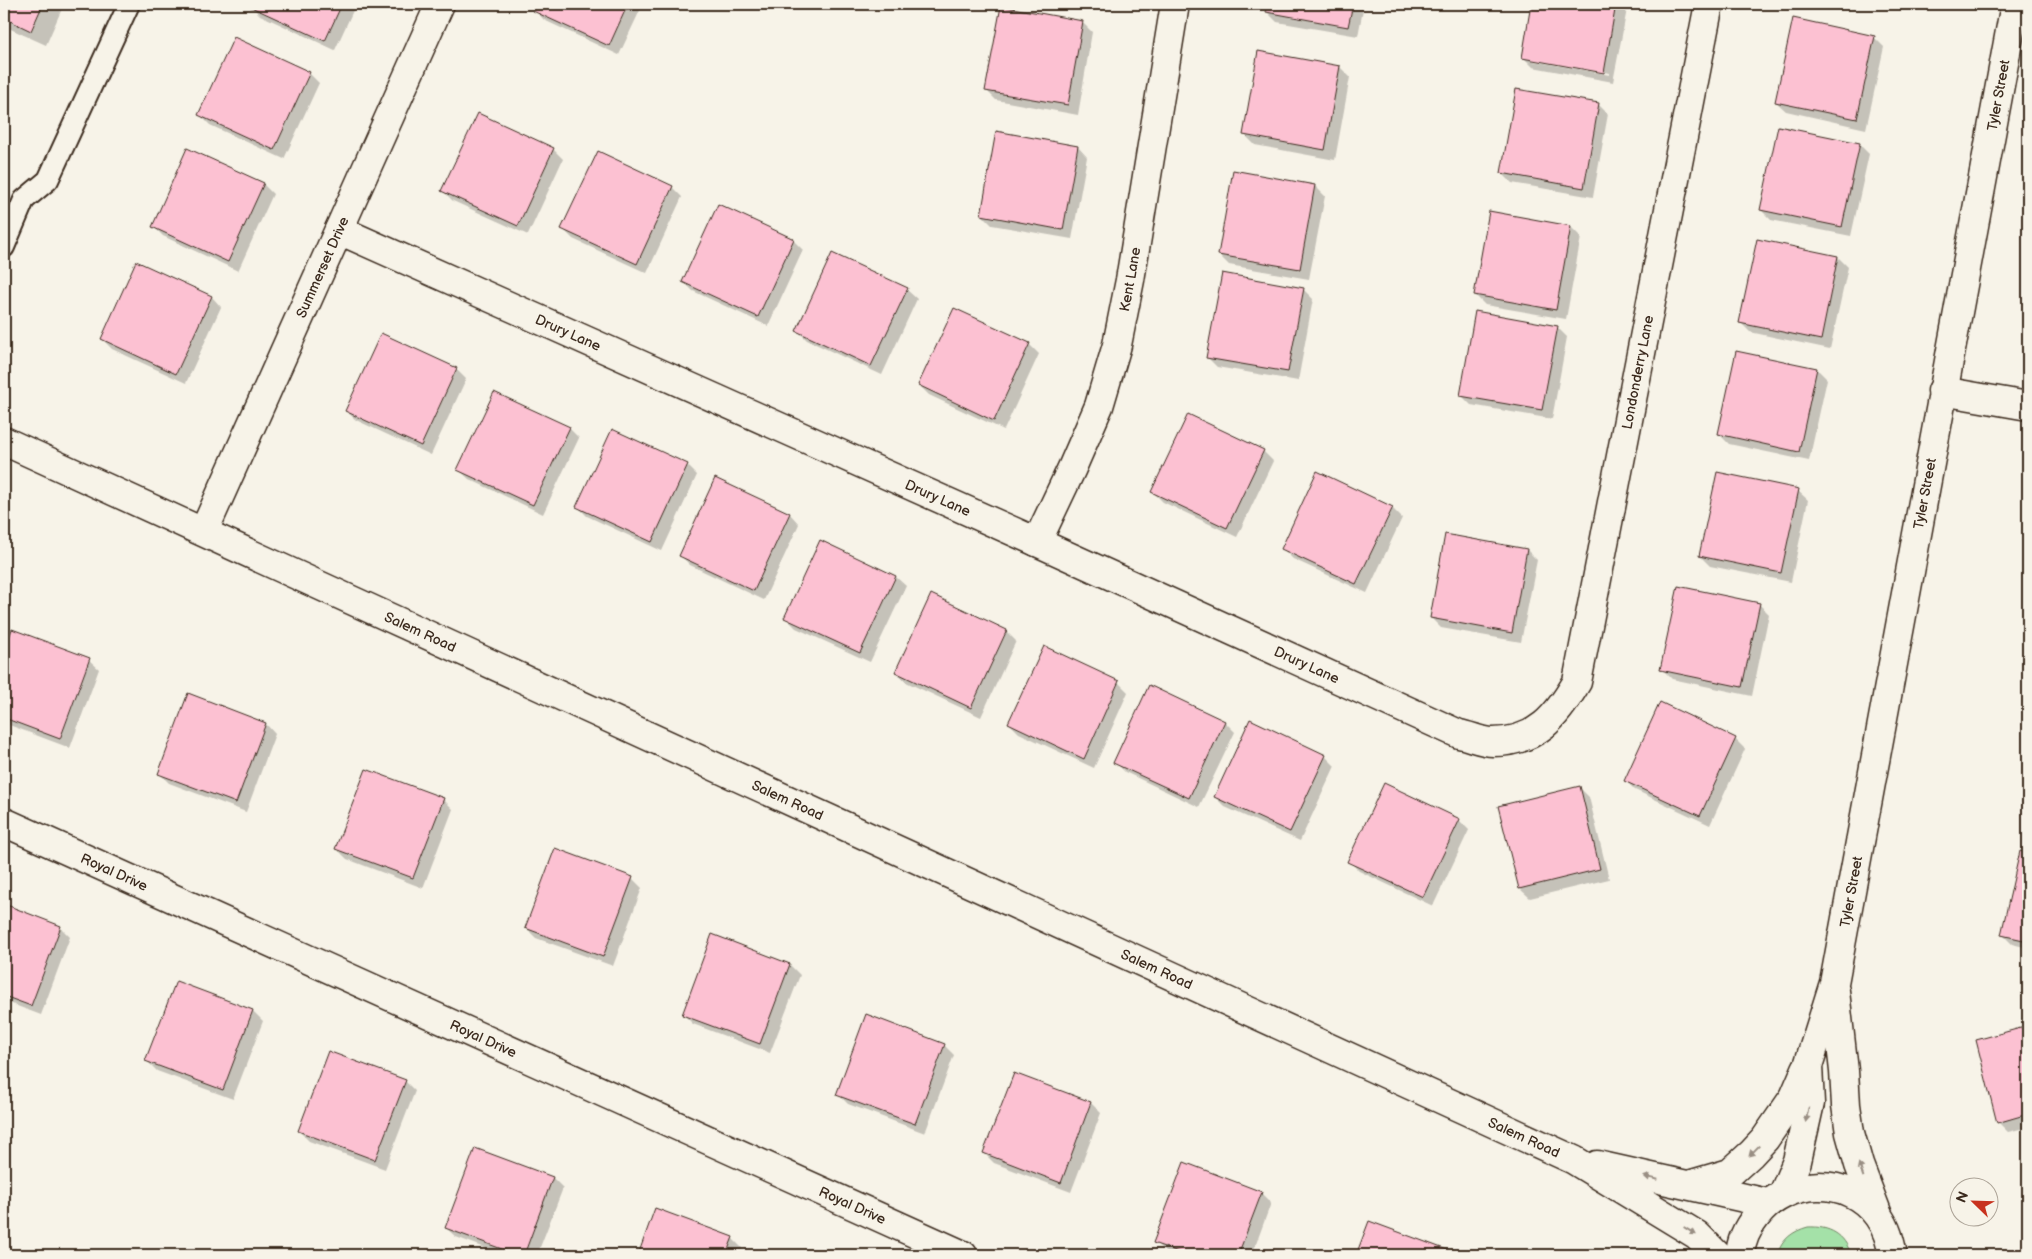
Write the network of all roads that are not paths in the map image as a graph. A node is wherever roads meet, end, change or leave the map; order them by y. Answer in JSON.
{"nodes":[{"id":1,"x":129,"y":4,"type":"edge"},
{"id":2,"x":440,"y":4,"type":"edge"},
{"id":3,"x":1175,"y":4,"type":"edge"},
{"id":4,"x":1709,"y":4,"type":"edge"},
{"id":5,"x":2015,"y":4,"type":"edge"},
{"id":6,"x":338,"y":230,"type":"junction"},
{"id":7,"x":4,"y":247,"type":"edge"},
{"id":8,"x":1942,"y":392,"type":"junction"},
{"id":9,"x":2028,"y":406,"type":"edge"},
{"id":10,"x":4,"y":440,"type":"edge"},
{"id":11,"x":204,"y":531,"type":"junction"},
{"id":12,"x":1037,"y":542,"type":"junction"},
{"id":13,"x":1541,"y":729,"type":"joint"},
{"id":14,"x":4,"y":822,"type":"edge"},
{"id":15,"x":1834,"y":982,"type":"junction"},
{"id":16,"x":1808,"y":1066,"type":"junction"},
{"id":17,"x":1574,"y":1160,"type":"junction"},
{"id":18,"x":1689,"y":1185,"type":"junction"},
{"id":19,"x":1776,"y":1198,"type":"junction"},
{"id":20,"x":1887,"y":1235,"type":"edge"},
{"id":21,"x":963,"y":1255,"type":"edge"},
{"id":22,"x":1717,"y":1255,"type":"edge"},
{"id":23,"x":1740,"y":1255,"type":"edge"},
{"id":24,"x":1908,"y":1255,"type":"edge"}],
"edges":[{"from":1,"to":7,"type":"lane"},
{"from":2,"to":6,"type":"street","name":"Summerset Drive"},
{"from":3,"to":12,"type":"street","name":"Kent Lane"},
{"from":4,"to":13,"type":"street","name":"Londonderry Lane"},
{"from":5,"to":8,"type":"street","name":"Tyler Street"},
{"from":6,"to":11,"type":"street","name":"Summerset Drive"},
{"from":6,"to":12,"type":"street","name":"Drury Lane"},
{"from":8,"to":9,"type":"street"},
{"from":8,"to":15,"type":"street","name":"Tyler Street"},
{"from":10,"to":11,"type":"street","name":"Salem Road"},
{"from":11,"to":17,"type":"street","name":"Salem Road"},
{"from":12,"to":13,"type":"street","name":"Drury Lane"},
{"from":14,"to":21,"type":"street","name":"Royal Drive"},
{"from":15,"to":16,"type":"street","name":"Tyler Street"},
{"from":20,"to":15,"type":"street","name":"Tyler Street","one_way":true},
{"from":16,"to":18,"type":"street","one_way":true},
{"from":16,"to":19,"type":"street","name":"Tyler Street","one_way":true},
{"from":18,"to":17,"type":"street","name":"Salem Road","one_way":true},
{"from":17,"to":22,"type":"street","name":"Salem Road","one_way":true},
{"from":18,"to":19,"type":"street","name":"Salem Road"},
{"from":19,"to":20,"type":"street"},
{"from":19,"to":23,"type":"street","name":"Tyler Street"},
{"from":20,"to":24,"type":"street"}]}
